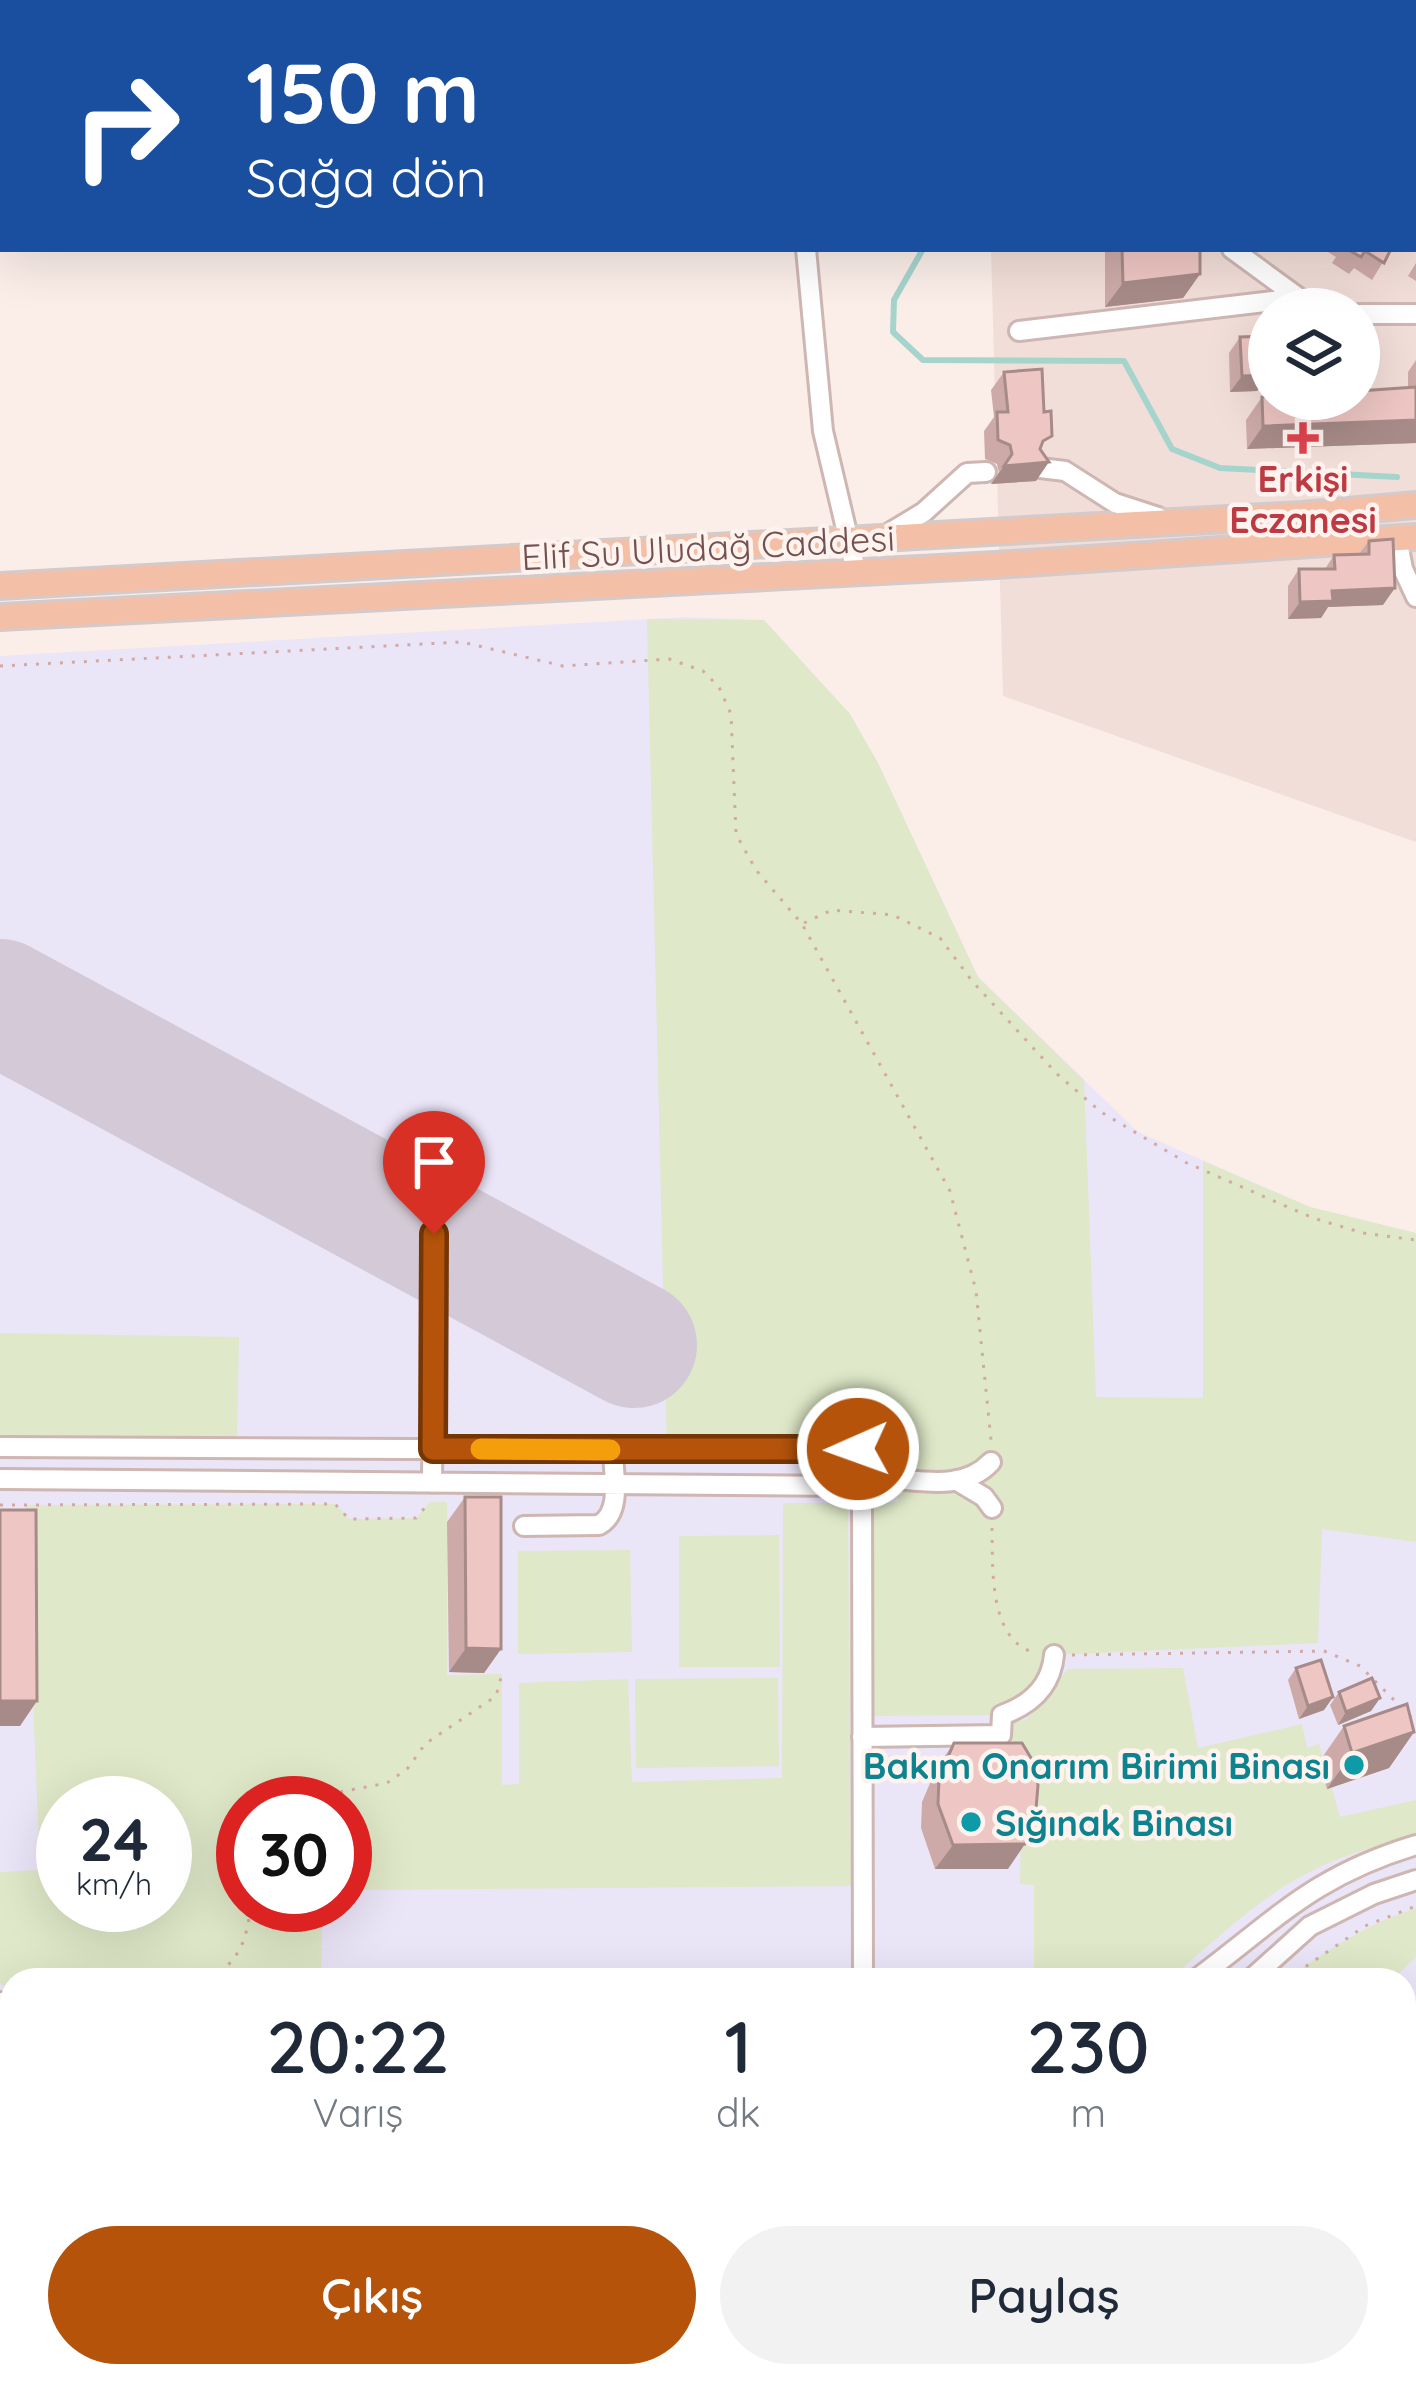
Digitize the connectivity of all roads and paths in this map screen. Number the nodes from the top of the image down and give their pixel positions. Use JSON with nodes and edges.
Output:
{"nodes":[{"id":1,"x":806,"y":252,"type":"edge"},
{"id":2,"x":1236,"y":252,"type":"edge"},
{"id":3,"x":1285,"y":288,"type":"edge"},
{"id":4,"x":1248,"y":304,"type":"edge"},
{"id":5,"x":1380,"y":314,"type":"edge"},
{"id":6,"x":1416,"y":314,"type":"edge"},
{"id":7,"x":1019,"y":332,"type":"dead end"},
{"id":8,"x":1040,"y":468,"type":"edge"},
{"id":9,"x":986,"y":472,"type":"dead end"},
{"id":10,"x":1416,"y":505,"type":"edge"},
{"id":11,"x":1174,"y":522,"type":"junction"},
{"id":12,"x":881,"y":537,"type":"junction"},
{"id":13,"x":1406,"y":537,"type":"edge"},
{"id":14,"x":851,"y":538,"type":"junction"},
{"id":15,"x":856,"y":571,"type":"junction"},
{"id":16,"x":0,"y":586,"type":"edge"},
{"id":17,"x":1416,"y":597,"type":"edge"},
{"id":18,"x":0,"y":617,"type":"edge"},
{"id":19,"x":0,"y":666,"type":"edge"},
{"id":20,"x":802,"y":924,"type":"junction"},
{"id":21,"x":434,"y":1234,"type":"dead end"},
{"id":22,"x":1416,"y":1240,"type":"edge"},
{"id":23,"x":0,"y":1447,"type":"edge"},
{"id":24,"x":433,"y":1449,"type":"junction"},
{"id":25,"x":613,"y":1450,"type":"junction"},
{"id":26,"x":852,"y":1451,"type":"junction"},
{"id":27,"x":991,"y":1462,"type":"joint"},
{"id":28,"x":882,"y":1478,"type":"junction"},
{"id":29,"x":0,"y":1479,"type":"edge"},
{"id":30,"x":959,"y":1482,"type":"junction"},
{"id":31,"x":613,"y":1484,"type":"junction"},
{"id":32,"x":855,"y":1489,"type":"junction"},
{"id":33,"x":431,"y":1492,"type":"junction"},
{"id":34,"x":0,"y":1504,"type":"edge"},
{"id":35,"x":992,"y":1508,"type":"joint"},
{"id":36,"x":524,"y":1526,"type":"dead end"},
{"id":37,"x":1054,"y":1655,"type":"junction"},
{"id":38,"x":502,"y":1674,"type":"dead end"},
{"id":39,"x":1416,"y":1723,"type":"edge"},
{"id":40,"x":862,"y":1737,"type":"junction"},
{"id":41,"x":372,"y":1786,"type":"edge"},
{"id":42,"x":1416,"y":1845,"type":"edge"},
{"id":43,"x":1416,"y":1880,"type":"edge"},
{"id":44,"x":1416,"y":1906,"type":"edge"},
{"id":45,"x":1257,"y":1928,"type":"junction"},
{"id":46,"x":248,"y":1932,"type":"edge"},
{"id":47,"x":1277,"y":1958,"type":"junction"},
{"id":48,"x":227,"y":1968,"type":"edge"},
{"id":49,"x":863,"y":1968,"type":"edge"},
{"id":50,"x":1209,"y":1968,"type":"edge"},
{"id":51,"x":1265,"y":1968,"type":"edge"},
{"id":52,"x":1304,"y":1968,"type":"edge"}],
"edges":[{"from":1,"to":14,"type":"street"},
{"from":2,"to":3,"type":"street"},
{"from":4,"to":7,"type":"street"},
{"from":5,"to":6,"type":"street"},
{"from":8,"to":11,"type":"street"},
{"from":9,"to":12,"type":"street"},
{"from":10,"to":11,"type":"main road","name":"Elif Su Uludağ Caddesi"},
{"from":11,"to":12,"type":"main road","name":"Elif Su Uludağ Caddesi"},
{"from":12,"to":14,"type":"main road","name":"Elif Su Uludağ Caddesi"},
{"from":13,"to":15,"type":"main road","name":"Elif Su Uludağ Caddesi"},
{"from":13,"to":17,"type":"street"},
{"from":14,"to":15,"type":"street"},
{"from":14,"to":16,"type":"main road","name":"Elif Su Uludağ Caddesi"},
{"from":15,"to":18,"type":"main road","name":"Elif Su Uludağ Caddesi"},
{"from":19,"to":20,"type":"path"},
{"from":20,"to":22,"type":"path"},
{"from":20,"to":27,"type":"path"},
{"from":21,"to":24,"type":"street"},
{"from":23,"to":24,"type":"street"},
{"from":24,"to":25,"type":"street"},
{"from":24,"to":33,"type":"street"},
{"from":25,"to":26,"type":"street"},
{"from":25,"to":31,"type":"street"},
{"from":26,"to":28,"type":"street"},
{"from":26,"to":32,"type":"street"},
{"from":27,"to":30,"type":"street"},
{"from":28,"to":30,"type":"street"},
{"from":28,"to":32,"type":"street"},
{"from":29,"to":33,"type":"street"},
{"from":30,"to":35,"type":"street"},
{"from":31,"to":32,"type":"street"},
{"from":31,"to":33,"type":"street"},
{"from":31,"to":36,"type":"street"},
{"from":32,"to":40,"type":"street"},
{"from":33,"to":34,"type":"path"},
{"from":35,"to":37,"type":"path"},
{"from":37,"to":39,"type":"path"},
{"from":37,"to":40,"type":"street"},
{"from":38,"to":41,"type":"path"},
{"from":40,"to":49,"type":"street"},
{"from":42,"to":45,"type":"street"},
{"from":43,"to":47,"type":"street"},
{"from":44,"to":52,"type":"path"},
{"from":45,"to":47,"type":"street"},
{"from":45,"to":50,"type":"street"},
{"from":46,"to":48,"type":"path"},
{"from":47,"to":51,"type":"street"}]}
